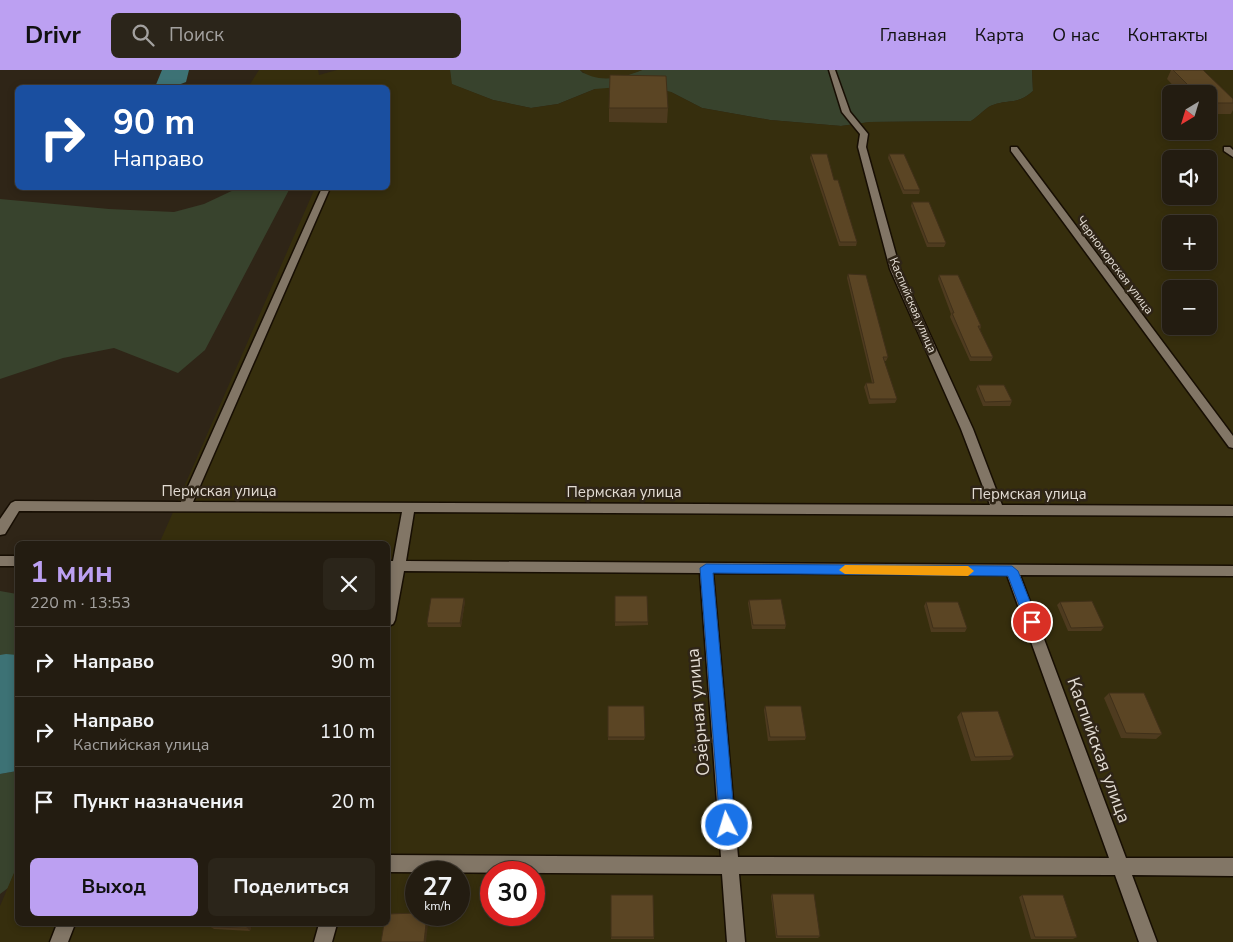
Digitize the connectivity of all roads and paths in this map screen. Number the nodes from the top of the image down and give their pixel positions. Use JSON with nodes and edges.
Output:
{"nodes":[{"id":1,"x":832,"y":70,"type":"edge"},
{"id":2,"x":1014,"y":149,"type":"dead end"},
{"id":3,"x":325,"y":190,"type":"edge"},
{"id":4,"x":1233,"y":444,"type":"edge"},
{"id":5,"x":185,"y":507,"type":"junction"},
{"id":6,"x":409,"y":508,"type":"junction"},
{"id":7,"x":998,"y":510,"type":"junction"},
{"id":8,"x":1233,"y":512,"type":"edge"},
{"id":9,"x":0,"y":530,"type":"edge"},
{"id":10,"x":0,"y":561,"type":"edge"},
{"id":11,"x":15,"y":561,"type":"edge"},
{"id":12,"x":393,"y":566,"type":"edge"},
{"id":13,"x":706,"y":568,"type":"junction"},
{"id":14,"x":1012,"y":571,"type":"junction"},
{"id":15,"x":1233,"y":571,"type":"edge"},
{"id":16,"x":390,"y":598,"type":"edge"},
{"id":17,"x":390,"y":864,"type":"edge"},
{"id":18,"x":731,"y":865,"type":"junction"},
{"id":19,"x":1119,"y":866,"type":"junction"},
{"id":20,"x":1233,"y":867,"type":"edge"},
{"id":21,"x":65,"y":926,"type":"edge"},
{"id":22,"x":327,"y":926,"type":"edge"},
{"id":23,"x":59,"y":942,"type":"edge"},
{"id":24,"x":323,"y":942,"type":"edge"},
{"id":25,"x":736,"y":942,"type":"edge"},
{"id":26,"x":1148,"y":942,"type":"edge"}],
"edges":[{"from":1,"to":7,"type":"street","name":"Каспийская улица"},
{"from":2,"to":4,"type":"street","name":"Черноморская улица"},
{"from":3,"to":5,"type":"street"},
{"from":5,"to":6,"type":"street","name":"Пермская улица"},
{"from":5,"to":9,"type":"street","name":"Пермская улица"},
{"from":6,"to":7,"type":"street","name":"Пермская улица"},
{"from":6,"to":12,"type":"street"},
{"from":7,"to":8,"type":"street","name":"Пермская улица"},
{"from":10,"to":11,"type":"street"},
{"from":12,"to":13,"type":"street"},
{"from":12,"to":16,"type":"street"},
{"from":13,"to":14,"type":"street"},
{"from":13,"to":18,"type":"street","name":"Озёрная улица"},
{"from":14,"to":15,"type":"street"},
{"from":14,"to":19,"type":"street","name":"Каспийская улица"},
{"from":17,"to":18,"type":"street"},
{"from":18,"to":19,"type":"street"},
{"from":18,"to":25,"type":"street","name":"Озёрная улица"},
{"from":19,"to":20,"type":"street"},
{"from":19,"to":26,"type":"street","name":"Каспийская улица"},
{"from":21,"to":23,"type":"street"},
{"from":22,"to":24,"type":"street"}]}
